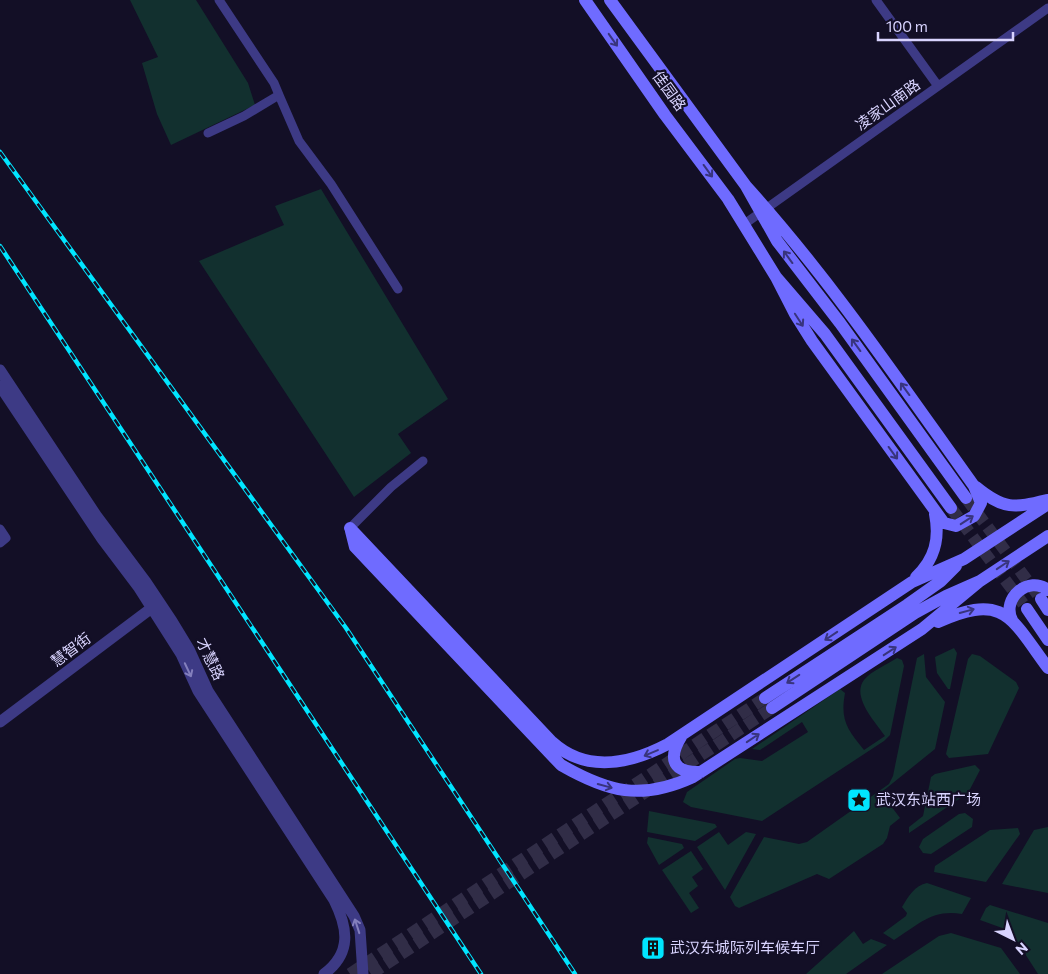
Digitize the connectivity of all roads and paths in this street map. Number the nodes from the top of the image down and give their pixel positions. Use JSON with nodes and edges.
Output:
{"nodes":[{"id":1,"x":219,"y":0,"type":"edge"},
{"id":2,"x":585,"y":0,"type":"edge"},
{"id":3,"x":610,"y":0,"type":"edge"},
{"id":4,"x":876,"y":0,"type":"edge"},
{"id":5,"x":1048,"y":8,"type":"edge"},
{"id":6,"x":938,"y":86,"type":"junction"},
{"id":7,"x":279,"y":95,"type":"junction"},
{"id":8,"x":208,"y":133,"type":"dead end"},
{"id":9,"x":764,"y":211,"type":"junction"},
{"id":10,"x":743,"y":225,"type":"junction"},
{"id":11,"x":776,"y":277,"type":"junction"},
{"id":12,"x":398,"y":289,"type":"dead end"},
{"id":13,"x":0,"y":370,"type":"edge"},
{"id":14,"x":0,"y":386,"type":"edge"},
{"id":15,"x":423,"y":461,"type":"dead end"},
{"id":16,"x":974,"y":486,"type":"junction"},
{"id":17,"x":966,"y":498,"type":"tunnel mouth"},
{"id":18,"x":1048,"y":500,"type":"edge"},
{"id":19,"x":1048,"y":504,"type":"edge"},
{"id":20,"x":951,"y":508,"type":"tunnel mouth"},
{"id":21,"x":934,"y":512,"type":"junction"},
{"id":22,"x":350,"y":528,"type":"junction"},
{"id":23,"x":0,"y":529,"type":"edge"},
{"id":24,"x":1048,"y":536,"type":"edge"},
{"id":25,"x":0,"y":543,"type":"edge"},
{"id":26,"x":964,"y":559,"type":"junction"},
{"id":27,"x":980,"y":581,"type":"junction"},
{"id":28,"x":912,"y":582,"type":"junction"},
{"id":29,"x":1046,"y":600,"type":"edge"},
{"id":30,"x":154,"y":602,"type":"junction"},
{"id":31,"x":1027,"y":609,"type":"tunnel mouth"},
{"id":32,"x":1012,"y":620,"type":"junction"},
{"id":33,"x":922,"y":629,"type":"junction"},
{"id":34,"x":1048,"y":640,"type":"edge"},
{"id":35,"x":1048,"y":668,"type":"edge"},
{"id":36,"x":0,"y":714,"type":"edge"},
{"id":37,"x":0,"y":722,"type":"edge"},
{"id":38,"x":682,"y":735,"type":"junction"},
{"id":39,"x":701,"y":772,"type":"junction"},
{"id":40,"x":324,"y":974,"type":"edge"},
{"id":41,"x":363,"y":974,"type":"edge"}],
"edges":[{"from":1,"to":7,"type":"street"},
{"from":2,"to":10,"type":"main road","name":"佳园路","one_way":true},
{"from":3,"to":9,"type":"main road","name":"佳园路"},
{"from":4,"to":6,"type":"street"},
{"from":5,"to":6,"type":"street","name":"凌家山南路"},
{"from":6,"to":9,"type":"street","name":"凌家山南路"},
{"from":7,"to":8,"type":"street"},
{"from":7,"to":12,"type":"street"},
{"from":9,"to":10,"type":"street","name":"凌家山南路"},
{"from":16,"to":9,"type":"main road","one_way":true},
{"from":17,"to":9,"type":"main road","one_way":true},
{"from":10,"to":11,"type":"main road","name":"佳园路"},
{"from":11,"to":20,"type":"main road"},
{"from":11,"to":21,"type":"main road","one_way":true},
{"from":13,"to":30,"type":"street","name":"才慧路"},
{"from":14,"to":30,"type":"street","name":"才慧路"},
{"from":15,"to":22,"type":"street"},
{"from":16,"to":18,"type":"main road"},
{"from":21,"to":16,"type":"main road","one_way":true},
{"from":19,"to":26,"type":"main road"},
{"from":21,"to":28,"type":"main road"},
{"from":38,"to":22,"type":"main road","one_way":true},
{"from":22,"to":39,"type":"main road","one_way":true},
{"from":23,"to":25,"type":"street"},
{"from":27,"to":24,"type":"main road","one_way":true},
{"from":26,"to":27,"type":"main road","one_way":true},
{"from":26,"to":28,"type":"main road"},
{"from":27,"to":33,"type":"main road"},
{"from":28,"to":38,"type":"main road","one_way":true},
{"from":29,"to":32,"type":"main road"},
{"from":30,"to":36,"type":"street","name":"慧智街"},
{"from":30,"to":37,"type":"street","name":"慧智街"},
{"from":30,"to":40,"type":"street","name":"才慧路","one_way":true},
{"from":41,"to":30,"type":"street","name":"才慧路","one_way":true},
{"from":31,"to":34,"type":"main road"},
{"from":33,"to":32,"type":"main road","one_way":true},
{"from":32,"to":35,"type":"main road"},
{"from":39,"to":33,"type":"main road","one_way":true},
{"from":38,"to":39,"type":"main road"}]}
